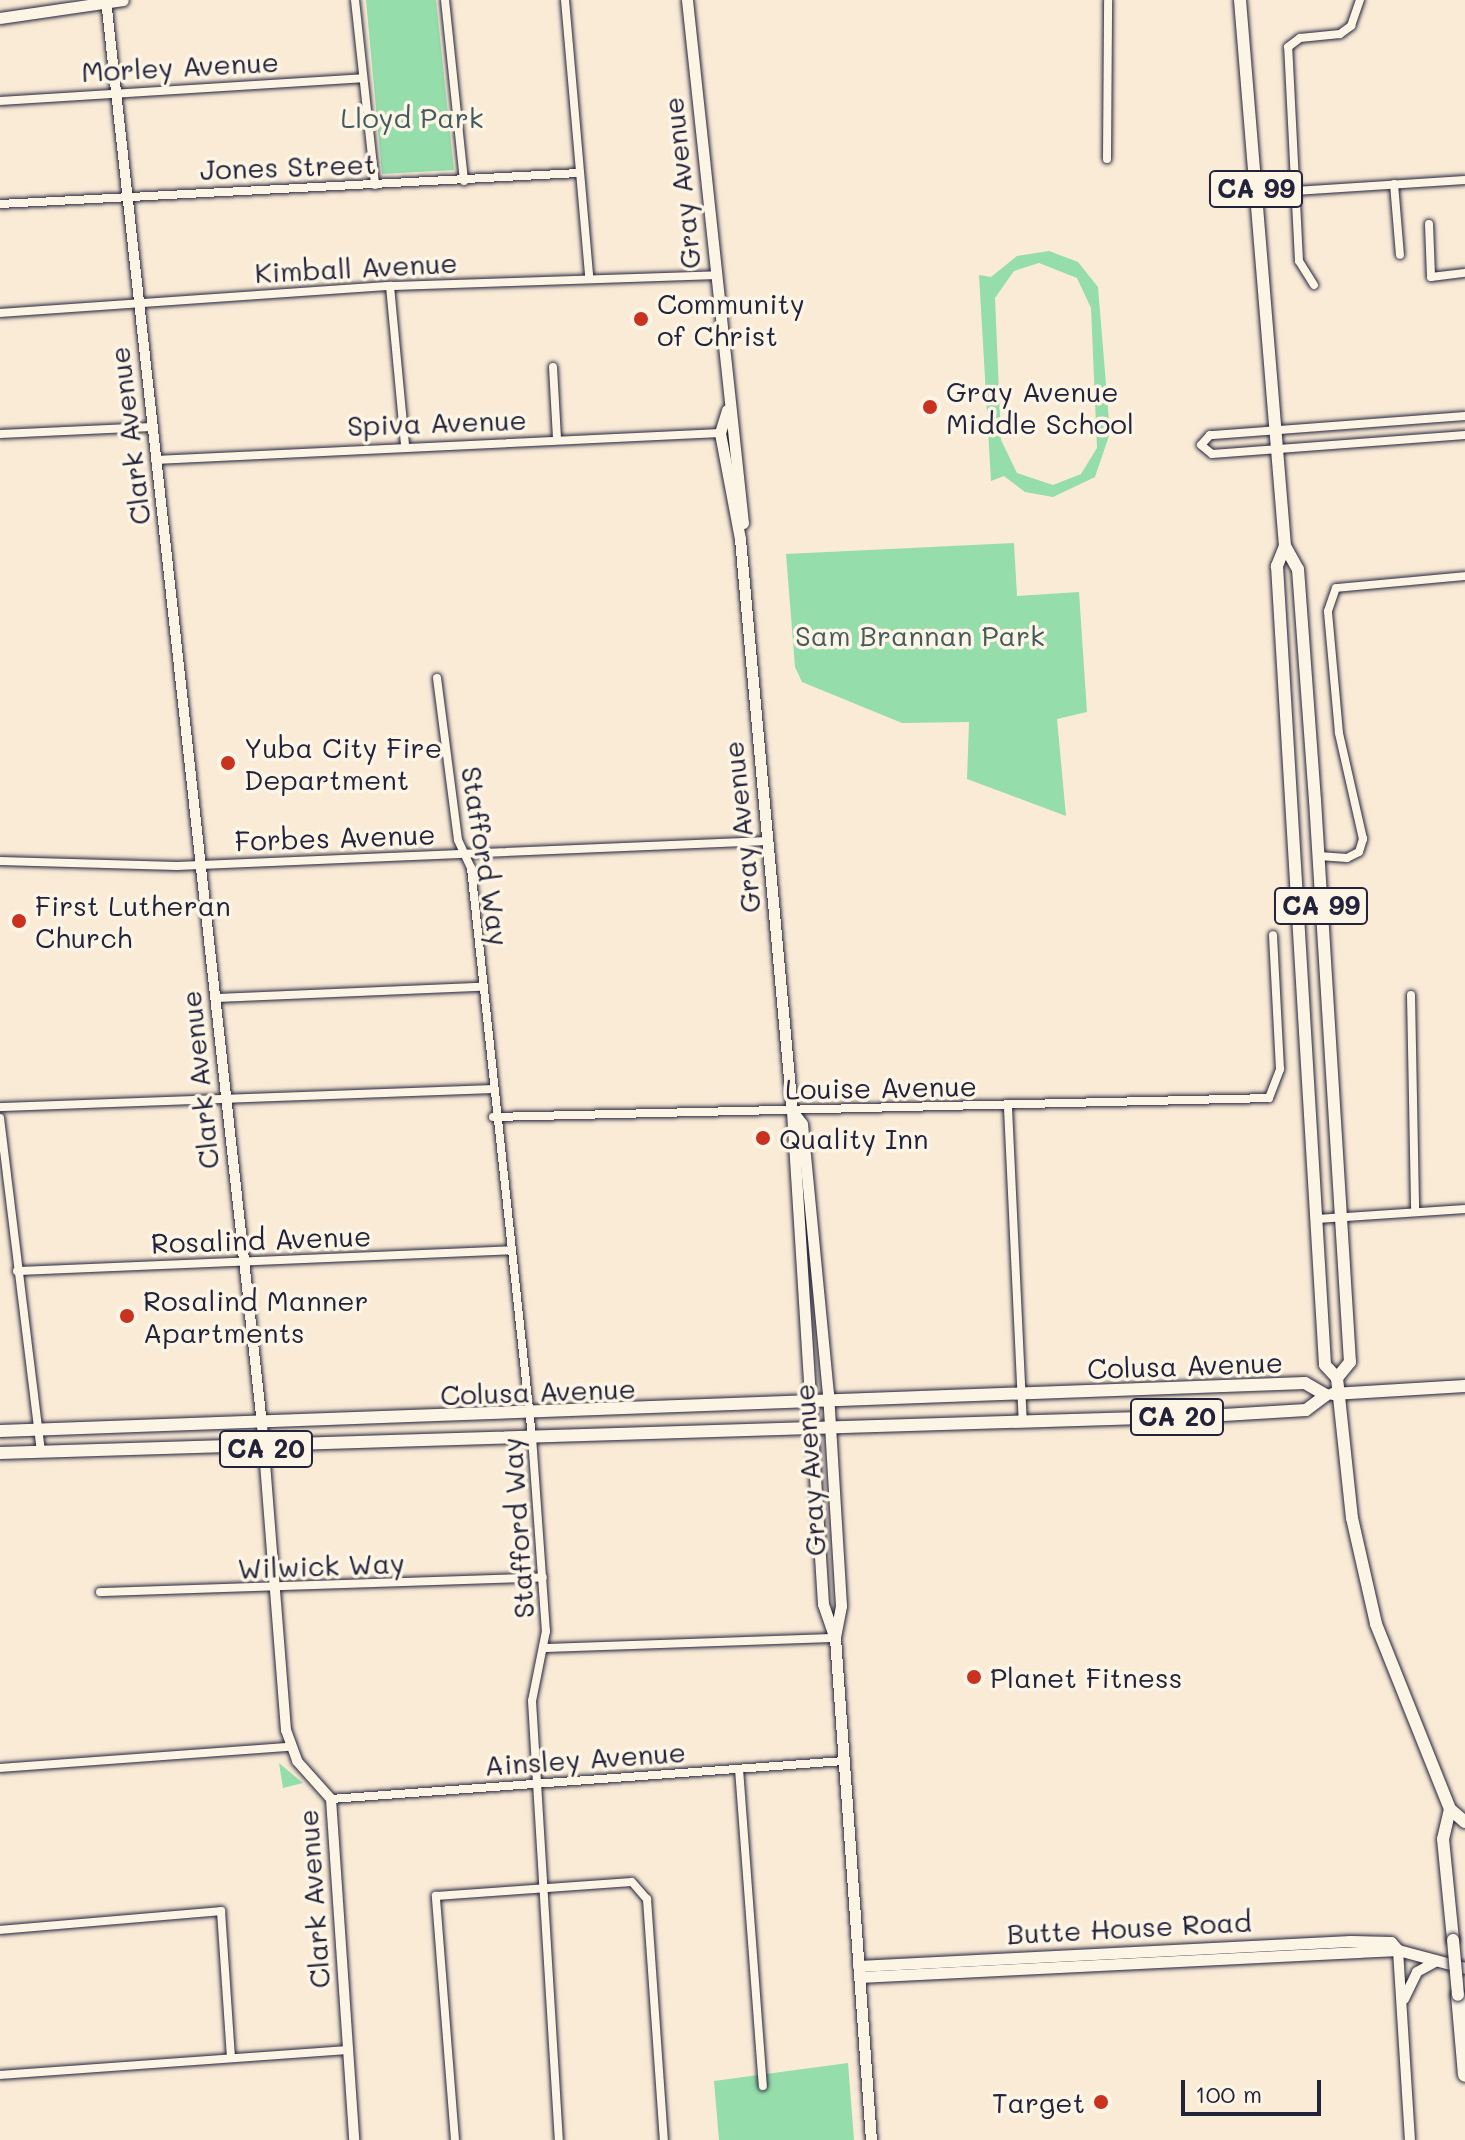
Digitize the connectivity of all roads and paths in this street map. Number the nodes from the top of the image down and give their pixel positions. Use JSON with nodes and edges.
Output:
{"nodes":[{"id":1,"x":123,"y":0,"type":"edge"},
{"id":2,"x":355,"y":0,"type":"edge"},
{"id":3,"x":445,"y":0,"type":"edge"},
{"id":4,"x":565,"y":0,"type":"edge"},
{"id":5,"x":687,"y":0,"type":"edge"},
{"id":6,"x":1108,"y":0,"type":"edge"},
{"id":7,"x":1240,"y":0,"type":"edge"},
{"id":8,"x":1360,"y":0,"type":"edge"},
{"id":9,"x":106,"y":1,"type":"edge"},
{"id":10,"x":0,"y":18,"type":"edge"},
{"id":11,"x":362,"y":78,"type":"junction"},
{"id":12,"x":115,"y":90,"type":"junction"},
{"id":13,"x":0,"y":101,"type":"edge"},
{"id":14,"x":1107,"y":159,"type":"dead end"},
{"id":15,"x":578,"y":173,"type":"junction"},
{"id":16,"x":1465,"y":180,"type":"edge"},
{"id":17,"x":464,"y":181,"type":"junction"},
{"id":18,"x":1394,"y":184,"type":"junction"},
{"id":19,"x":375,"y":185,"type":"junction"},
{"id":20,"x":1295,"y":191,"type":"junction"},
{"id":21,"x":126,"y":195,"type":"junction"},
{"id":22,"x":0,"y":204,"type":"edge"},
{"id":23,"x":1429,"y":224,"type":"dead end"},
{"id":24,"x":1400,"y":255,"type":"dead end"},
{"id":25,"x":1465,"y":273,"type":"edge"},
{"id":26,"x":714,"y":275,"type":"junction"},
{"id":27,"x":589,"y":277,"type":"junction"},
{"id":28,"x":1314,"y":285,"type":"dead end"},
{"id":29,"x":390,"y":286,"type":"junction"},
{"id":30,"x":138,"y":301,"type":"junction"},
{"id":31,"x":0,"y":313,"type":"edge"},
{"id":32,"x":553,"y":367,"type":"dead end"},
{"id":33,"x":727,"y":410,"type":"junction"},
{"id":34,"x":1465,"y":416,"type":"edge"},
{"id":35,"x":152,"y":427,"type":"junction"},
{"id":36,"x":1276,"y":430,"type":"junction"},
{"id":37,"x":720,"y":433,"type":"junction"},
{"id":38,"x":0,"y":434,"type":"edge"},
{"id":39,"x":1465,"y":435,"type":"edge"},
{"id":40,"x":557,"y":439,"type":"junction"},
{"id":41,"x":405,"y":444,"type":"junction"},
{"id":42,"x":1277,"y":449,"type":"junction"},
{"id":43,"x":155,"y":460,"type":"junction"},
{"id":44,"x":740,"y":539,"type":"junction"},
{"id":45,"x":1285,"y":546,"type":"junction"},
{"id":46,"x":1465,"y":576,"type":"edge"},
{"id":47,"x":437,"y":678,"type":"dead end"},
{"id":48,"x":767,"y":841,"type":"junction"},
{"id":49,"x":464,"y":853,"type":"junction"},
{"id":50,"x":1319,"y":856,"type":"junction"},
{"id":51,"x":0,"y":861,"type":"edge"},
{"id":52,"x":200,"y":865,"type":"junction"},
{"id":53,"x":1273,"y":935,"type":"dead end"},
{"id":54,"x":483,"y":987,"type":"junction"},
{"id":55,"x":1411,"y":995,"type":"dead end"},
{"id":56,"x":215,"y":998,"type":"junction"},
{"id":57,"x":490,"y":1089,"type":"junction"},
{"id":58,"x":224,"y":1099,"type":"junction"},
{"id":59,"x":0,"y":1107,"type":"edge"},
{"id":60,"x":1008,"y":1108,"type":"junction"},
{"id":61,"x":792,"y":1111,"type":"junction"},
{"id":62,"x":493,"y":1117,"type":"junction"},
{"id":63,"x":0,"y":1118,"type":"edge"},
{"id":64,"x":1465,"y":1209,"type":"edge"},
{"id":65,"x":1415,"y":1212,"type":"junction"},
{"id":66,"x":1337,"y":1218,"type":"junction"},
{"id":67,"x":1317,"y":1219,"type":"junction"},
{"id":68,"x":5,"y":1232,"type":"edge"},
{"id":69,"x":508,"y":1250,"type":"junction"},
{"id":70,"x":244,"y":1262,"type":"junction"},
{"id":71,"x":17,"y":1271,"type":"junction"},
{"id":72,"x":1337,"y":1378,"type":"junction"},
{"id":73,"x":1465,"y":1386,"type":"edge"},
{"id":74,"x":1332,"y":1394,"type":"junction"},
{"id":75,"x":1022,"y":1395,"type":"junction"},
{"id":76,"x":829,"y":1403,"type":"junction"},
{"id":77,"x":808,"y":1404,"type":"junction"},
{"id":78,"x":530,"y":1415,"type":"junction"},
{"id":79,"x":1023,"y":1422,"type":"junction"},
{"id":80,"x":262,"y":1425,"type":"junction"},
{"id":81,"x":809,"y":1430,"type":"junction"},
{"id":82,"x":831,"y":1430,"type":"junction"},
{"id":83,"x":0,"y":1431,"type":"edge"},
{"id":84,"x":39,"y":1431,"type":"junction"},
{"id":85,"x":532,"y":1437,"type":"junction"},
{"id":86,"x":264,"y":1449,"type":"junction"},
{"id":87,"x":0,"y":1453,"type":"edge"},
{"id":88,"x":41,"y":1453,"type":"junction"},
{"id":89,"x":543,"y":1577,"type":"junction"},
{"id":90,"x":277,"y":1590,"type":"junction"},
{"id":91,"x":100,"y":1592,"type":"dead end"},
{"id":92,"x":835,"y":1638,"type":"junction"},
{"id":93,"x":543,"y":1648,"type":"junction"},
{"id":94,"x":289,"y":1747,"type":"junction"},
{"id":95,"x":843,"y":1761,"type":"junction"},
{"id":96,"x":0,"y":1768,"type":"edge"},
{"id":97,"x":739,"y":1769,"type":"junction"},
{"id":98,"x":536,"y":1783,"type":"junction"},
{"id":99,"x":331,"y":1799,"type":"junction"},
{"id":100,"x":1450,"y":1809,"type":"junction"},
{"id":101,"x":1465,"y":1822,"type":"edge"},
{"id":102,"x":540,"y":1889,"type":"junction"},
{"id":103,"x":0,"y":1930,"type":"edge"},
{"id":104,"x":1398,"y":1950,"type":"junction"},
{"id":105,"x":1437,"y":1961,"type":"junction"},
{"id":106,"x":1465,"y":1968,"type":"edge"},
{"id":107,"x":858,"y":1972,"type":"junction"},
{"id":108,"x":1458,"y":1995,"type":"joint"},
{"id":109,"x":1402,"y":2009,"type":"junction"},
{"id":110,"x":347,"y":2050,"type":"junction"},
{"id":111,"x":231,"y":2057,"type":"junction"},
{"id":112,"x":0,"y":2075,"type":"edge"},
{"id":113,"x":1465,"y":2075,"type":"edge"},
{"id":114,"x":763,"y":2086,"type":"dead end"},
{"id":115,"x":354,"y":2140,"type":"edge"},
{"id":116,"x":455,"y":2140,"type":"edge"},
{"id":117,"x":559,"y":2140,"type":"edge"},
{"id":118,"x":664,"y":2140,"type":"edge"},
{"id":119,"x":871,"y":2140,"type":"edge"},
{"id":120,"x":1410,"y":2140,"type":"edge"}],
"edges":[{"from":1,"to":9,"type":"main road"},
{"from":2,"to":11,"type":"street"},
{"from":3,"to":17,"type":"street"},
{"from":4,"to":15,"type":"street"},
{"from":5,"to":26,"type":"main road","name":"Gray Avenue"},
{"from":6,"to":14,"type":"street"},
{"from":7,"to":36,"type":"highway","number":"CA 99"},
{"from":8,"to":20,"type":"street"},
{"from":9,"to":10,"type":"main road"},
{"from":9,"to":12,"type":"street","name":"Clark Avenue"},
{"from":11,"to":12,"type":"street","name":"Morley Avenue"},
{"from":11,"to":19,"type":"street"},
{"from":12,"to":13,"type":"street","name":"Morley Avenue"},
{"from":12,"to":21,"type":"street","name":"Clark Avenue"},
{"from":15,"to":17,"type":"street","name":"Jones Street"},
{"from":15,"to":27,"type":"street"},
{"from":16,"to":18,"type":"street"},
{"from":17,"to":19,"type":"street","name":"Jones Street"},
{"from":18,"to":20,"type":"street"},
{"from":18,"to":24,"type":"street"},
{"from":19,"to":21,"type":"street","name":"Jones Street"},
{"from":20,"to":28,"type":"street"},
{"from":21,"to":22,"type":"street","name":"Jones Street"},
{"from":21,"to":30,"type":"street","name":"Clark Avenue"},
{"from":23,"to":25,"type":"street"},
{"from":26,"to":27,"type":"street","name":"Kimball Avenue"},
{"from":26,"to":33,"type":"main road","name":"Gray Avenue"},
{"from":27,"to":29,"type":"street","name":"Kimball Avenue"},
{"from":29,"to":30,"type":"street","name":"Kimball Avenue"},
{"from":29,"to":41,"type":"street"},
{"from":30,"to":31,"type":"street","name":"Kimball Avenue"},
{"from":30,"to":35,"type":"street","name":"Clark Avenue"},
{"from":32,"to":40,"type":"street"},
{"from":33,"to":37,"type":"main road","name":"Gray Avenue"},
{"from":33,"to":44,"type":"main road","name":"Gray Avenue"},
{"from":34,"to":36,"type":"street"},
{"from":35,"to":38,"type":"street"},
{"from":35,"to":43,"type":"street","name":"Clark Avenue"},
{"from":36,"to":42,"type":"highway","number":"CA 99"},
{"from":36,"to":42,"type":"street"},
{"from":37,"to":40,"type":"street","name":"Spiva Avenue"},
{"from":37,"to":44,"type":"main road","name":"Gray Avenue"},
{"from":39,"to":42,"type":"street"},
{"from":40,"to":41,"type":"street","name":"Spiva Avenue"},
{"from":41,"to":43,"type":"street","name":"Spiva Avenue"},
{"from":42,"to":45,"type":"highway","number":"CA 99"},
{"from":43,"to":52,"type":"street","name":"Clark Avenue"},
{"from":44,"to":48,"type":"main road","name":"Gray Avenue"},
{"from":45,"to":50,"type":"highway","number":"CA 99"},
{"from":45,"to":67,"type":"highway","number":"CA 99"},
{"from":46,"to":50,"type":"street"},
{"from":47,"to":49,"type":"street","name":"Stafford Way"},
{"from":48,"to":49,"type":"street","name":"Forbes Avenue"},
{"from":48,"to":61,"type":"main road","name":"Gray Avenue"},
{"from":49,"to":52,"type":"street","name":"Forbes Avenue"},
{"from":49,"to":54,"type":"street","name":"Stafford Way"},
{"from":50,"to":66,"type":"highway","number":"CA 99"},
{"from":51,"to":52,"type":"street","name":"Forbes Avenue"},
{"from":52,"to":56,"type":"street","name":"Clark Avenue"},
{"from":53,"to":60,"type":"street","name":"Louise Avenue"},
{"from":54,"to":56,"type":"street"},
{"from":54,"to":57,"type":"street","name":"Stafford Way"},
{"from":55,"to":65,"type":"street"},
{"from":56,"to":58,"type":"street","name":"Clark Avenue"},
{"from":57,"to":58,"type":"street"},
{"from":57,"to":62,"type":"street","name":"Stafford Way"},
{"from":58,"to":59,"type":"street"},
{"from":58,"to":70,"type":"street","name":"Clark Avenue"},
{"from":60,"to":61,"type":"street","name":"Louise Avenue"},
{"from":60,"to":75,"type":"street"},
{"from":61,"to":62,"type":"street","name":"Louise Avenue"},
{"from":61,"to":76,"type":"main road","name":"Gray Avenue"},
{"from":61,"to":77,"type":"main road","name":"Gray Avenue"},
{"from":62,"to":69,"type":"street","name":"Stafford Way"},
{"from":63,"to":68,"type":"street"},
{"from":64,"to":65,"type":"street"},
{"from":65,"to":66,"type":"street"},
{"from":66,"to":67,"type":"street"},
{"from":66,"to":72,"type":"highway","number":"CA 99"},
{"from":67,"to":72,"type":"highway","number":"CA 99"},
{"from":68,"to":71,"type":"street"},
{"from":69,"to":70,"type":"street","name":"Rosalind Avenue"},
{"from":69,"to":78,"type":"street","name":"Stafford Way"},
{"from":70,"to":71,"type":"street","name":"Rosalind Avenue"},
{"from":70,"to":80,"type":"street","name":"Clark Avenue"},
{"from":71,"to":84,"type":"street"},
{"from":72,"to":74,"type":"highway","number":"CA 99"},
{"from":73,"to":74,"type":"highway","number":"CA 20"},
{"from":74,"to":75,"type":"highway","name":"Colusa Avenue","number":"CA 20"},
{"from":74,"to":79,"type":"highway","name":"Colusa Avenue","number":"CA 20"},
{"from":74,"to":100,"type":"highway","number":"CA 99"},
{"from":75,"to":76,"type":"highway","name":"Colusa Avenue","number":"CA 20"},
{"from":75,"to":79,"type":"street"},
{"from":76,"to":77,"type":"highway","name":"Colusa Avenue","number":"CA 20"},
{"from":76,"to":82,"type":"main road","name":"Gray Avenue"},
{"from":77,"to":78,"type":"highway","name":"Colusa Avenue","number":"CA 20"},
{"from":77,"to":81,"type":"main road","name":"Gray Avenue"},
{"from":78,"to":80,"type":"highway","name":"Colusa Avenue","number":"CA 20"},
{"from":78,"to":85,"type":"street","name":"Stafford Way"},
{"from":79,"to":82,"type":"highway","name":"Colusa Avenue","number":"CA 20"},
{"from":80,"to":84,"type":"highway","name":"Colusa Avenue","number":"CA 20"},
{"from":80,"to":86,"type":"street","name":"Clark Avenue"},
{"from":81,"to":82,"type":"highway","name":"Colusa Avenue","number":"CA 20"},
{"from":81,"to":85,"type":"highway","name":"Colusa Avenue","number":"CA 20"},
{"from":81,"to":92,"type":"main road","name":"Gray Avenue"},
{"from":82,"to":92,"type":"main road","name":"Gray Avenue"},
{"from":83,"to":84,"type":"highway","name":"Colusa Avenue","number":"CA 20"},
{"from":84,"to":88,"type":"street"},
{"from":85,"to":86,"type":"highway","name":"Colusa Avenue","number":"CA 20"},
{"from":85,"to":89,"type":"street","name":"Stafford Way"},
{"from":86,"to":88,"type":"highway","name":"Colusa Avenue","number":"CA 20"},
{"from":86,"to":90,"type":"street","name":"Clark Avenue"},
{"from":87,"to":88,"type":"highway","name":"Colusa Avenue","number":"CA 20"},
{"from":89,"to":90,"type":"street","name":"Wilwick Way"},
{"from":89,"to":93,"type":"street","name":"Stafford Way"},
{"from":90,"to":91,"type":"street","name":"Wilwick Way"},
{"from":90,"to":94,"type":"street","name":"Clark Avenue"},
{"from":92,"to":93,"type":"street"},
{"from":92,"to":95,"type":"main road","name":"Gray Avenue"},
{"from":93,"to":98,"type":"street","name":"Stafford Way"},
{"from":94,"to":96,"type":"street"},
{"from":94,"to":99,"type":"street","name":"Clark Avenue"},
{"from":95,"to":97,"type":"street","name":"Ainsley Avenue"},
{"from":95,"to":107,"type":"main road","name":"Gray Avenue"},
{"from":97,"to":98,"type":"street","name":"Ainsley Avenue"},
{"from":97,"to":114,"type":"street"},
{"from":98,"to":99,"type":"street","name":"Ainsley Avenue"},
{"from":98,"to":102,"type":"street","name":"Stafford Way"},
{"from":99,"to":110,"type":"street","name":"Clark Avenue"},
{"from":100,"to":101,"type":"highway","number":"CA 99"},
{"from":100,"to":108,"type":"highway","number":"CA 99","bridge":true},
{"from":102,"to":116,"type":"street"},
{"from":102,"to":117,"type":"street","name":"Stafford Way"},
{"from":102,"to":118,"type":"street"},
{"from":103,"to":111,"type":"street"},
{"from":104,"to":105,"type":"main road","name":"Butte House Road"},
{"from":104,"to":107,"type":"main road","name":"Butte House Road"},
{"from":104,"to":109,"type":"street"},
{"from":105,"to":106,"type":"main road","name":"Butte House Road"},
{"from":105,"to":109,"type":"street"},
{"from":107,"to":119,"type":"main road","name":"Gray Avenue"},
{"from":108,"to":113,"type":"highway","number":"CA 99"},
{"from":109,"to":120,"type":"street"},
{"from":110,"to":111,"type":"street"},
{"from":110,"to":115,"type":"street","name":"Clark Avenue"},
{"from":111,"to":112,"type":"street"}]}
